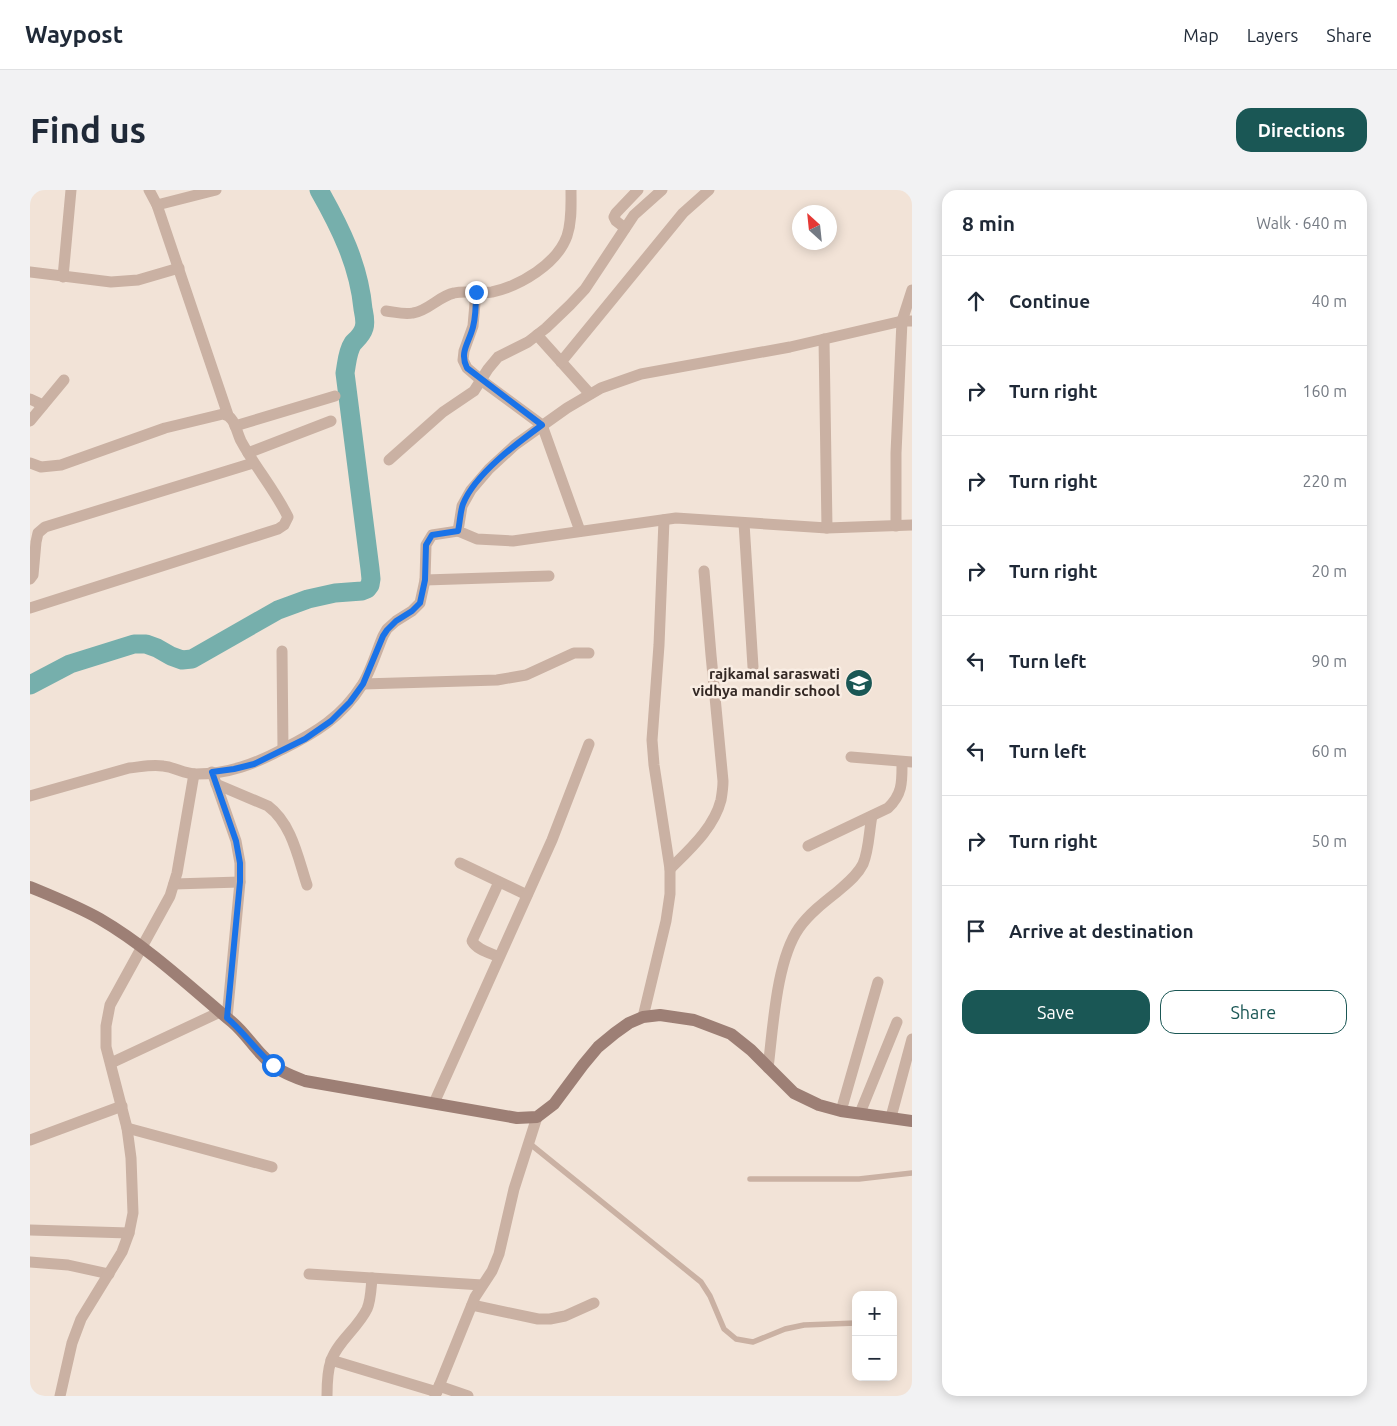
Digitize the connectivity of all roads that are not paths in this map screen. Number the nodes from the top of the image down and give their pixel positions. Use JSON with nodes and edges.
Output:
{"nodes":[{"id":1,"x":71,"y":190,"type":"edge"},
{"id":2,"x":149,"y":190,"type":"edge"},
{"id":3,"x":216,"y":190,"type":"edge"},
{"id":4,"x":571,"y":190,"type":"edge"},
{"id":5,"x":638,"y":190,"type":"edge"},
{"id":6,"x":662,"y":190,"type":"edge"},
{"id":7,"x":710,"y":190,"type":"edge"},
{"id":8,"x":157,"y":205,"type":"junction"},
{"id":9,"x":625,"y":228,"type":"junction"},
{"id":10,"x":179,"y":268,"type":"junction"},
{"id":11,"x":30,"y":272,"type":"edge"},
{"id":12,"x":64,"y":277,"type":"junction"},
{"id":13,"x":912,"y":290,"type":"edge"},
{"id":14,"x":476,"y":292,"type":"junction"},
{"id":15,"x":386,"y":311,"type":"dead end"},
{"id":16,"x":907,"y":321,"type":"edge"},
{"id":17,"x":537,"y":335,"type":"junction"},
{"id":18,"x":824,"y":339,"type":"junction"},
{"id":19,"x":561,"y":362,"type":"junction"},
{"id":20,"x":64,"y":380,"type":"dead end"},
{"id":21,"x":481,"y":380,"type":"junction"},
{"id":22,"x":590,"y":394,"type":"junction"},
{"id":23,"x":335,"y":396,"type":"dead end"},
{"id":24,"x":30,"y":399,"type":"edge"},
{"id":25,"x":43,"y":405,"type":"junction"},
{"id":26,"x":228,"y":415,"type":"junction"},
{"id":27,"x":30,"y":421,"type":"edge"},
{"id":28,"x":331,"y":421,"type":"dead end"},
{"id":29,"x":542,"y":425,"type":"junction"},
{"id":30,"x":235,"y":426,"type":"junction"},
{"id":31,"x":251,"y":458,"type":"junction"},
{"id":32,"x":389,"y":460,"type":"dead end"},
{"id":33,"x":30,"y":463,"type":"edge"},
{"id":34,"x":664,"y":520,"type":"junction"},
{"id":35,"x":744,"y":523,"type":"junction"},
{"id":36,"x":912,"y":525,"type":"edge"},
{"id":37,"x":896,"y":526,"type":"junction"},
{"id":38,"x":826,"y":528,"type":"junction"},
{"id":39,"x":458,"y":531,"type":"junction"},
{"id":40,"x":580,"y":531,"type":"junction"},
{"id":41,"x":704,"y":571,"type":"dead end"},
{"id":42,"x":549,"y":576,"type":"dead end"},
{"id":43,"x":30,"y":579,"type":"edge"},
{"id":44,"x":425,"y":580,"type":"junction"},
{"id":45,"x":30,"y":608,"type":"edge"},
{"id":46,"x":282,"y":651,"type":"dead end"},
{"id":47,"x":589,"y":653,"type":"dead end"},
{"id":48,"x":753,"y":667,"type":"dead end"},
{"id":49,"x":363,"y":684,"type":"junction"},
{"id":50,"x":589,"y":744,"type":"dead end"},
{"id":51,"x":283,"y":749,"type":"junction"},
{"id":52,"x":850,"y":757,"type":"dead end"},
{"id":53,"x":907,"y":762,"type":"edge"},
{"id":54,"x":212,"y":772,"type":"junction"},
{"id":55,"x":194,"y":774,"type":"junction"},
{"id":56,"x":216,"y":784,"type":"junction"},
{"id":57,"x":30,"y":796,"type":"edge"},
{"id":58,"x":872,"y":816,"type":"junction"},
{"id":59,"x":808,"y":846,"type":"dead end"},
{"id":60,"x":460,"y":863,"type":"dead end"},
{"id":61,"x":670,"y":869,"type":"junction"},
{"id":62,"x":240,"y":882,"type":"junction"},
{"id":63,"x":499,"y":882,"type":"junction"},
{"id":64,"x":174,"y":884,"type":"junction"},
{"id":65,"x":306,"y":885,"type":"dead end"},
{"id":66,"x":30,"y":888,"type":"edge"},
{"id":67,"x":527,"y":895,"type":"junction"},
{"id":68,"x":141,"y":947,"type":"junction"},
{"id":69,"x":499,"y":958,"type":"junction"},
{"id":70,"x":878,"y":982,"type":"dead end"},
{"id":71,"x":223,"y":1015,"type":"junction"},
{"id":72,"x":642,"y":1018,"type":"junction"},
{"id":73,"x":897,"y":1022,"type":"dead end"},
{"id":74,"x":912,"y":1039,"type":"edge"},
{"id":75,"x":110,"y":1062,"type":"junction"},
{"id":76,"x":768,"y":1068,"type":"junction"},
{"id":77,"x":434,"y":1104,"type":"junction"},
{"id":78,"x":122,"y":1106,"type":"junction"},
{"id":79,"x":841,"y":1111,"type":"junction"},
{"id":80,"x":860,"y":1113,"type":"junction"},
{"id":81,"x":537,"y":1117,"type":"junction"},
{"id":82,"x":891,"y":1118,"type":"junction"},
{"id":83,"x":912,"y":1121,"type":"edge"},
{"id":84,"x":127,"y":1128,"type":"junction"},
{"id":85,"x":30,"y":1140,"type":"edge"},
{"id":86,"x":528,"y":1143,"type":"junction"},
{"id":87,"x":272,"y":1167,"type":"dead end"},
{"id":88,"x":912,"y":1173,"type":"edge"},
{"id":89,"x":750,"y":1178,"type":"dead end"},
{"id":90,"x":30,"y":1230,"type":"edge"},
{"id":91,"x":129,"y":1233,"type":"junction"},
{"id":92,"x":30,"y":1262,"type":"edge"},
{"id":93,"x":109,"y":1274,"type":"junction"},
{"id":94,"x":309,"y":1274,"type":"dead end"},
{"id":95,"x":372,"y":1278,"type":"junction"},
{"id":96,"x":482,"y":1285,"type":"junction"},
{"id":97,"x":594,"y":1303,"type":"dead end"},
{"id":98,"x":472,"y":1305,"type":"junction"},
{"id":99,"x":852,"y":1324,"type":"edge"},
{"id":100,"x":331,"y":1360,"type":"junction"},
{"id":101,"x":437,"y":1391,"type":"edge"},
{"id":102,"x":60,"y":1396,"type":"edge"},
{"id":103,"x":328,"y":1396,"type":"edge"},
{"id":104,"x":468,"y":1396,"type":"edge"}],
"edges":[{"from":1,"to":12,"type":"street"},
{"from":2,"to":8,"type":"street"},
{"from":3,"to":8,"type":"street"},
{"from":4,"to":14,"type":"street"},
{"from":5,"to":9,"type":"street"},
{"from":6,"to":9,"type":"street"},
{"from":7,"to":19,"type":"street"},
{"from":8,"to":10,"type":"street"},
{"from":9,"to":17,"type":"street"},
{"from":10,"to":12,"type":"street"},
{"from":10,"to":26,"type":"street"},
{"from":11,"to":12,"type":"street"},
{"from":13,"to":16,"type":"street"},
{"from":14,"to":15,"type":"street"},
{"from":14,"to":21,"type":"street"},
{"from":16,"to":18,"type":"street"},
{"from":16,"to":37,"type":"street"},
{"from":17,"to":19,"type":"street"},
{"from":17,"to":21,"type":"street"},
{"from":18,"to":22,"type":"street"},
{"from":18,"to":38,"type":"street"},
{"from":19,"to":22,"type":"street"},
{"from":20,"to":25,"type":"street"},
{"from":21,"to":29,"type":"street"},
{"from":21,"to":32,"type":"street"},
{"from":22,"to":29,"type":"street"},
{"from":23,"to":30,"type":"street"},
{"from":24,"to":25,"type":"street"},
{"from":25,"to":27,"type":"street"},
{"from":26,"to":30,"type":"street"},
{"from":26,"to":33,"type":"street"},
{"from":28,"to":31,"type":"street"},
{"from":29,"to":39,"type":"street"},
{"from":29,"to":40,"type":"street"},
{"from":30,"to":31,"type":"street"},
{"from":31,"to":43,"type":"street"},
{"from":31,"to":45,"type":"street"},
{"from":34,"to":35,"type":"street"},
{"from":34,"to":40,"type":"street"},
{"from":34,"to":61,"type":"street"},
{"from":35,"to":38,"type":"street"},
{"from":35,"to":48,"type":"street"},
{"from":36,"to":37,"type":"street"},
{"from":37,"to":38,"type":"street"},
{"from":39,"to":40,"type":"street"},
{"from":39,"to":44,"type":"street"},
{"from":41,"to":61,"type":"street"},
{"from":42,"to":44,"type":"street"},
{"from":44,"to":49,"type":"street"},
{"from":46,"to":51,"type":"street"},
{"from":47,"to":49,"type":"street"},
{"from":49,"to":51,"type":"street"},
{"from":50,"to":67,"type":"street"},
{"from":51,"to":54,"type":"street"},
{"from":52,"to":53,"type":"street"},
{"from":53,"to":58,"type":"street"},
{"from":54,"to":55,"type":"street"},
{"from":54,"to":56,"type":"street"},
{"from":55,"to":57,"type":"street"},
{"from":55,"to":64,"type":"street"},
{"from":56,"to":62,"type":"street"},
{"from":56,"to":65,"type":"street"},
{"from":58,"to":59,"type":"street"},
{"from":58,"to":76,"type":"street"},
{"from":60,"to":63,"type":"street"},
{"from":61,"to":72,"type":"street"},
{"from":62,"to":64,"type":"street"},
{"from":62,"to":71,"type":"street"},
{"from":63,"to":67,"type":"street"},
{"from":63,"to":69,"type":"street"},
{"from":64,"to":68,"type":"street"},
{"from":66,"to":68,"type":"street"},
{"from":67,"to":69,"type":"street"},
{"from":68,"to":71,"type":"street"},
{"from":68,"to":75,"type":"street"},
{"from":69,"to":77,"type":"street"},
{"from":70,"to":79,"type":"street"},
{"from":71,"to":75,"type":"street"},
{"from":71,"to":77,"type":"street"},
{"from":72,"to":76,"type":"street"},
{"from":72,"to":81,"type":"street"},
{"from":73,"to":80,"type":"street"},
{"from":74,"to":82,"type":"street"},
{"from":75,"to":78,"type":"street"},
{"from":76,"to":79,"type":"street"},
{"from":77,"to":81,"type":"street"},
{"from":78,"to":84,"type":"street"},
{"from":78,"to":85,"type":"street"},
{"from":79,"to":80,"type":"street"},
{"from":80,"to":82,"type":"street"},
{"from":81,"to":86,"type":"street"},
{"from":82,"to":83,"type":"street"},
{"from":84,"to":87,"type":"street"},
{"from":84,"to":91,"type":"street"},
{"from":86,"to":96,"type":"street"},
{"from":86,"to":99,"type":"lane"},
{"from":88,"to":89,"type":"lane"},
{"from":90,"to":91,"type":"street"},
{"from":91,"to":93,"type":"street"},
{"from":92,"to":93,"type":"street"},
{"from":93,"to":102,"type":"street"},
{"from":94,"to":95,"type":"street"},
{"from":95,"to":96,"type":"street"},
{"from":95,"to":100,"type":"street"},
{"from":96,"to":98,"type":"street"},
{"from":97,"to":98,"type":"street"},
{"from":98,"to":101,"type":"street"},
{"from":100,"to":101,"type":"street"},
{"from":100,"to":103,"type":"street"},
{"from":101,"to":104,"type":"street"}]}
